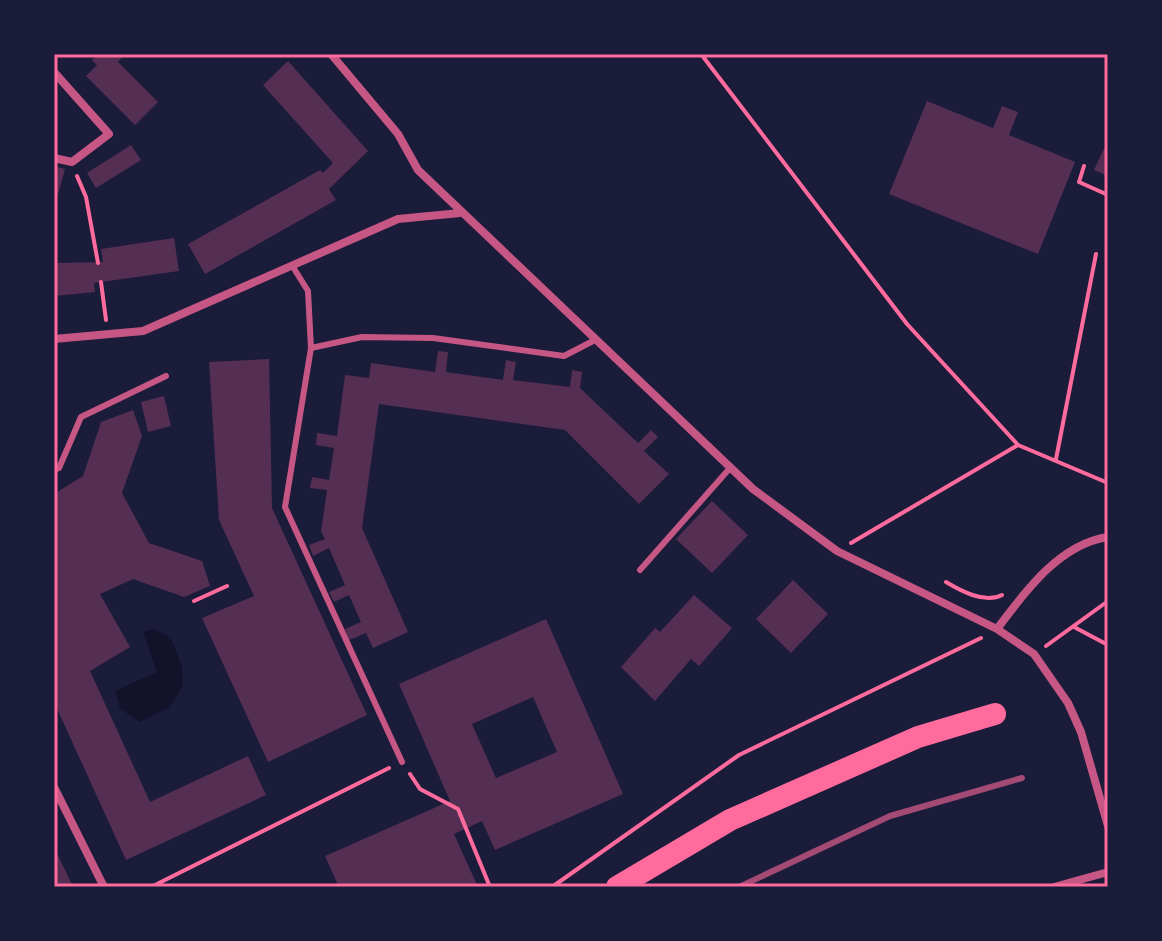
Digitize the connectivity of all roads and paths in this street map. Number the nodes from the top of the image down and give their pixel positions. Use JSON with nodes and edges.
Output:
{"nodes":[{"id":1,"x":331,"y":54,"type":"edge"},
{"id":2,"x":701,"y":54,"type":"edge"},
{"id":3,"x":54,"y":72,"type":"edge"},
{"id":4,"x":54,"y":158,"type":"edge"},
{"id":5,"x":72,"y":162,"type":"junction"},
{"id":6,"x":1084,"y":166,"type":"dead end"},
{"id":7,"x":1108,"y":195,"type":"edge"},
{"id":8,"x":460,"y":213,"type":"junction"},
{"id":9,"x":1096,"y":254,"type":"dead end"},
{"id":10,"x":98,"y":263,"type":"dead end"},
{"id":11,"x":293,"y":267,"type":"junction"},
{"id":12,"x":101,"y":282,"type":"dead end"},
{"id":13,"x":108,"y":335,"type":"junction"},
{"id":14,"x":54,"y":339,"type":"edge"},
{"id":15,"x":595,"y":340,"type":"junction"},
{"id":16,"x":311,"y":348,"type":"junction"},
{"id":17,"x":166,"y":376,"type":"dead end"},
{"id":18,"x":1018,"y":445,"type":"junction"},
{"id":19,"x":1056,"y":459,"type":"junction"},
{"id":20,"x":730,"y":468,"type":"junction"},
{"id":21,"x":54,"y":470,"type":"edge"},
{"id":22,"x":1108,"y":483,"type":"edge"},
{"id":23,"x":1108,"y":537,"type":"edge"},
{"id":24,"x":837,"y":551,"type":"junction"},
{"id":25,"x":640,"y":570,"type":"dead end"},
{"id":26,"x":946,"y":582,"type":"dead end"},
{"id":27,"x":227,"y":586,"type":"dead end"},
{"id":28,"x":1023,"y":596,"type":"junction"},
{"id":29,"x":194,"y":601,"type":"dead end"},
{"id":30,"x":1108,"y":601,"type":"edge"},
{"id":31,"x":1074,"y":627,"type":"junction"},
{"id":32,"x":997,"y":629,"type":"junction"},
{"id":33,"x":1108,"y":645,"type":"edge"},
{"id":34,"x":1034,"y":654,"type":"junction"},
{"id":35,"x":995,"y":714,"type":"dead end"},
{"id":36,"x":402,"y":762,"type":"junction"},
{"id":37,"x":54,"y":787,"type":"edge"},
{"id":38,"x":64,"y":808,"type":"junction"},
{"id":39,"x":54,"y":813,"type":"edge"},
{"id":40,"x":1108,"y":826,"type":"edge"},
{"id":41,"x":1108,"y":872,"type":"edge"},
{"id":42,"x":104,"y":887,"type":"edge"},
{"id":43,"x":151,"y":887,"type":"edge"},
{"id":44,"x":490,"y":887,"type":"edge"},
{"id":45,"x":552,"y":887,"type":"edge"},
{"id":46,"x":617,"y":887,"type":"edge"},
{"id":47,"x":1054,"y":887,"type":"edge"}],
"edges":[{"from":1,"to":8,"type":"street"},
{"from":2,"to":18,"type":"path"},
{"from":3,"to":5,"type":"street"},
{"from":4,"to":5,"type":"street"},
{"from":5,"to":10,"type":"path"},
{"from":6,"to":7,"type":"path"},
{"from":8,"to":11,"type":"street"},
{"from":8,"to":15,"type":"street"},
{"from":9,"to":19,"type":"path"},
{"from":11,"to":13,"type":"street"},
{"from":11,"to":16,"type":"lane"},
{"from":12,"to":13,"type":"path"},
{"from":13,"to":14,"type":"street"},
{"from":15,"to":16,"type":"lane"},
{"from":15,"to":20,"type":"street"},
{"from":16,"to":36,"type":"lane"},
{"from":17,"to":21,"type":"lane"},
{"from":18,"to":19,"type":"path"},
{"from":18,"to":24,"type":"path"},
{"from":19,"to":22,"type":"path"},
{"from":20,"to":24,"type":"street"},
{"from":20,"to":25,"type":"lane"},
{"from":23,"to":28,"type":"street"},
{"from":24,"to":32,"type":"street"},
{"from":26,"to":28,"type":"path"},
{"from":27,"to":29,"type":"path"},
{"from":28,"to":32,"type":"street"},
{"from":30,"to":31,"type":"path"},
{"from":31,"to":33,"type":"path"},
{"from":31,"to":34,"type":"path"},
{"from":32,"to":34,"type":"street"},
{"from":32,"to":45,"type":"path"},
{"from":34,"to":40,"type":"street"},
{"from":35,"to":46,"type":"highway"},
{"from":36,"to":43,"type":"path"},
{"from":36,"to":44,"type":"path"},
{"from":37,"to":38,"type":"street"},
{"from":38,"to":39,"type":"street"},
{"from":38,"to":42,"type":"street"},
{"from":41,"to":47,"type":"street"}]}
